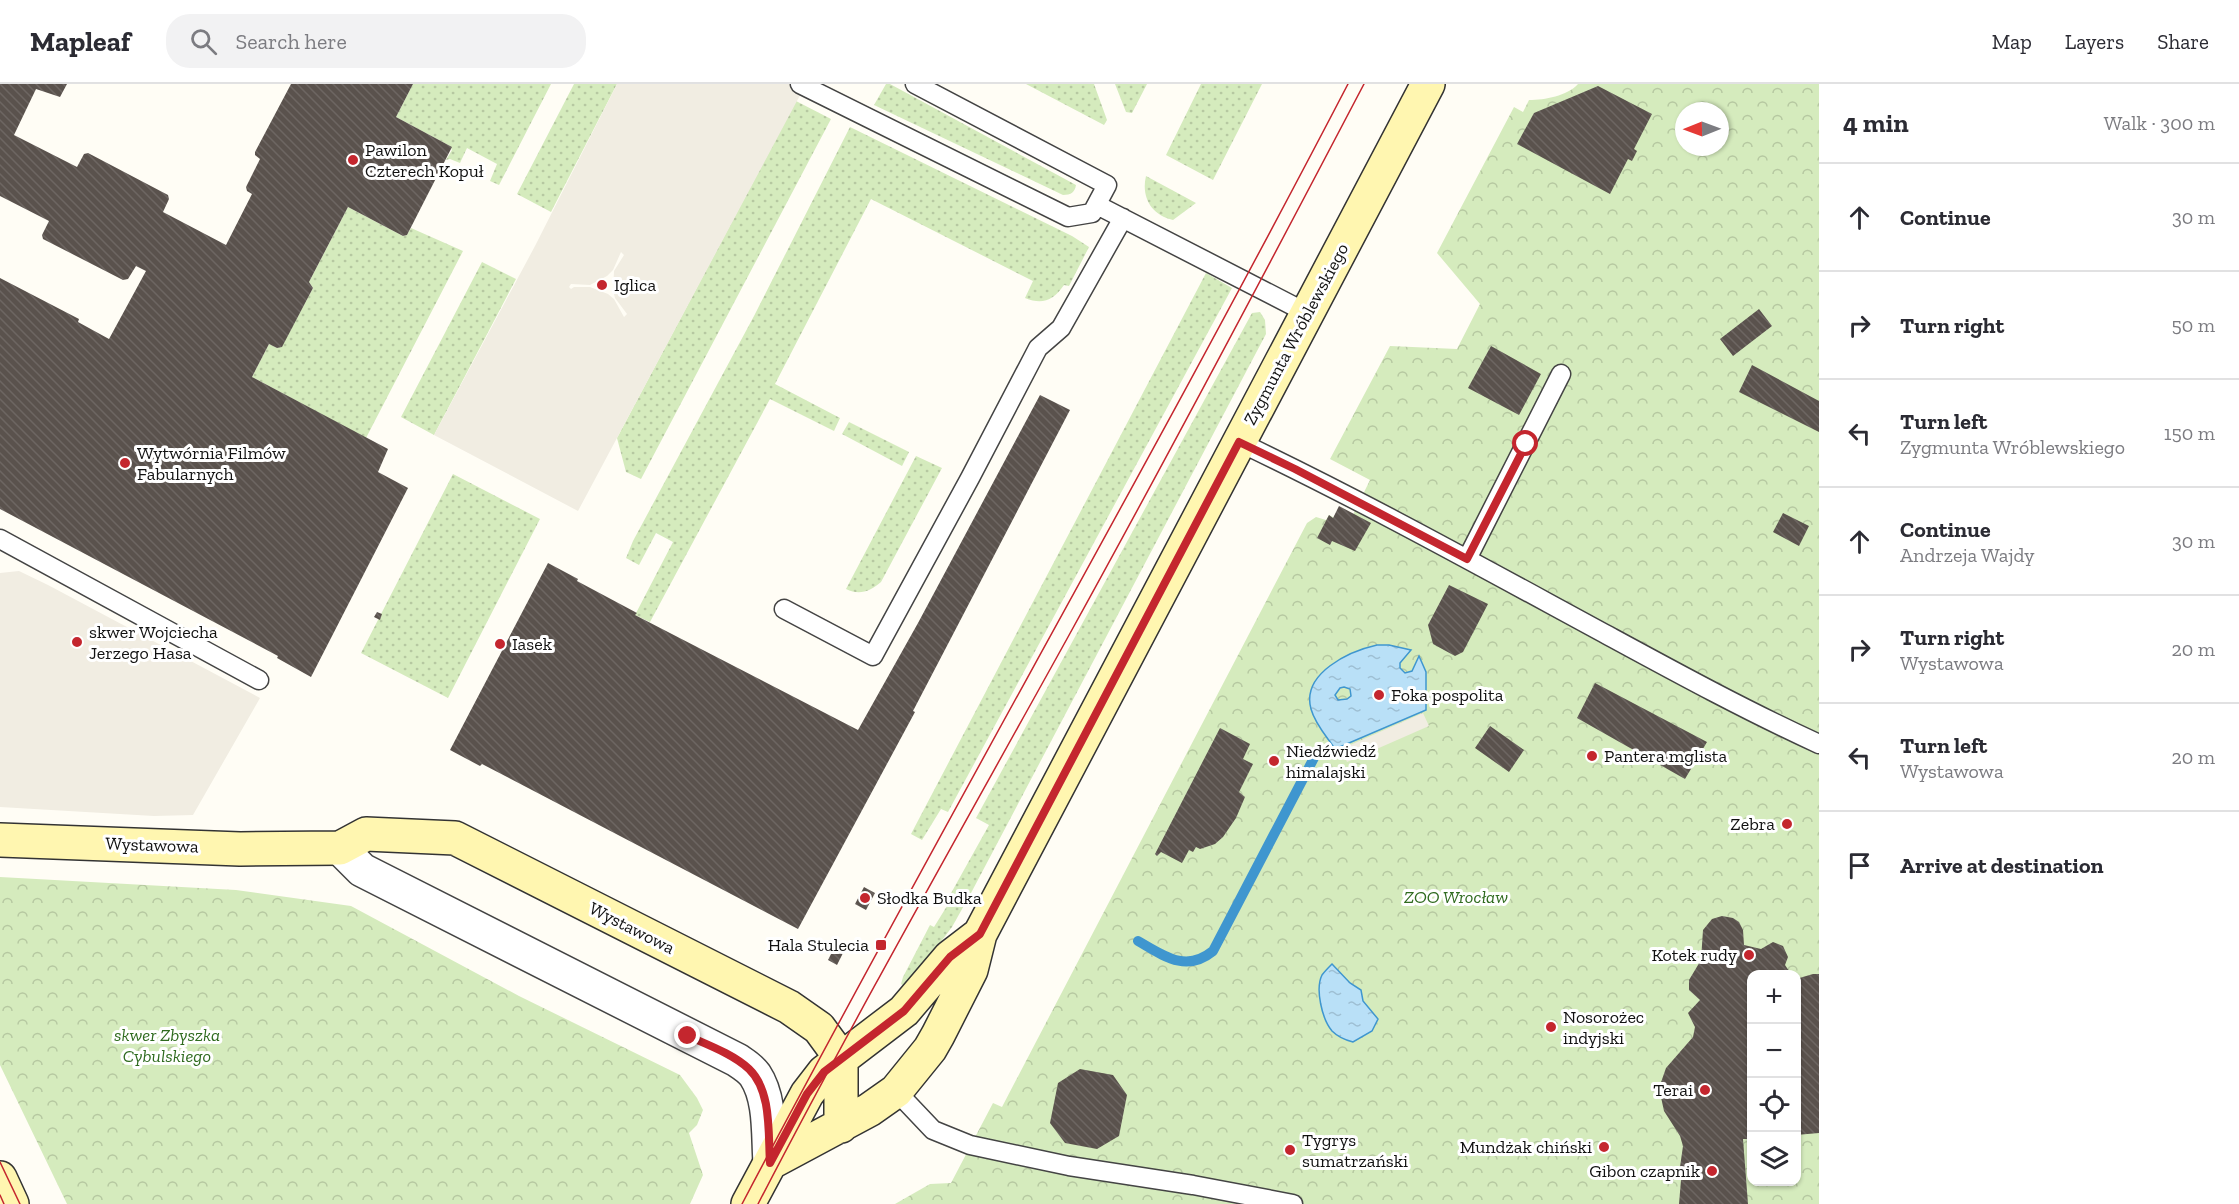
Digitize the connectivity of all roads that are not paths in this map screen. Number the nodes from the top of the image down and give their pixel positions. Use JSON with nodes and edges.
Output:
{"nodes":[{"id":1,"x":800,"y":84,"type":"edge"},
{"id":2,"x":915,"y":84,"type":"edge"},
{"id":3,"x":1428,"y":84,"type":"edge"},
{"id":4,"x":1097,"y":204,"type":"junction"},
{"id":5,"x":1123,"y":218,"type":"junction"},
{"id":6,"x":1307,"y":313,"type":"junction"},
{"id":7,"x":1561,"y":374,"type":"dead end"},
{"id":8,"x":1239,"y":442,"type":"junction"},
{"id":9,"x":0,"y":539,"type":"edge"},
{"id":10,"x":1467,"y":559,"type":"junction"},
{"id":11,"x":784,"y":609,"type":"dead end"},
{"id":12,"x":259,"y":680,"type":"dead end"},
{"id":13,"x":1819,"y":744,"type":"edge"},
{"id":14,"x":0,"y":840,"type":"edge"},
{"id":15,"x":340,"y":848,"type":"junction"},
{"id":16,"x":980,"y":934,"type":"junction"},
{"id":17,"x":841,"y":1058,"type":"junction"},
{"id":18,"x":896,"y":1091,"type":"junction"},
{"id":19,"x":841,"y":1126,"type":"junction"},
{"id":20,"x":770,"y":1163,"type":"junction"},
{"id":21,"x":0,"y":1178,"type":"edge"},
{"id":22,"x":12,"y":1204,"type":"edge"},
{"id":23,"x":748,"y":1204,"type":"edge"},
{"id":24,"x":1293,"y":1204,"type":"edge"}],
"edges":[{"from":1,"to":4,"type":"lane"},
{"from":2,"to":4,"type":"lane"},
{"from":3,"to":6,"type":"main road","name":"Zygmunta Wróblewskiego"},
{"from":4,"to":5,"type":"lane"},
{"from":5,"to":6,"type":"lane"},
{"from":5,"to":11,"type":"lane"},
{"from":6,"to":8,"type":"main road","name":"Zygmunta Wróblewskiego"},
{"from":7,"to":10,"type":"lane"},
{"from":8,"to":10,"type":"lane"},
{"from":8,"to":16,"type":"main road","name":"Zygmunta Wróblewskiego"},
{"from":9,"to":12,"type":"lane"},
{"from":10,"to":13,"type":"lane"},
{"from":14,"to":15,"type":"main road","name":"Wystawowa"},
{"from":15,"to":17,"type":"main road","name":"Wystawowa"},
{"from":15,"to":20,"type":"street"},
{"from":16,"to":17,"type":"main road","name":"Zygmunta Wróblewskiego"},
{"from":16,"to":18,"type":"main road","name":"Zygmunta Wróblewskiego"},
{"from":17,"to":19,"type":"main road"},
{"from":17,"to":20,"type":"main road","name":"Zygmunta Wróblewskiego"},
{"from":18,"to":19,"type":"main road","name":"Zygmunta Wróblewskiego"},
{"from":18,"to":24,"type":"lane"},
{"from":19,"to":20,"type":"main road","name":"Zygmunta Wróblewskiego"},
{"from":20,"to":23,"type":"main road","name":"Zygmunta Wróblewskiego"},
{"from":21,"to":22,"type":"main road"}]}
